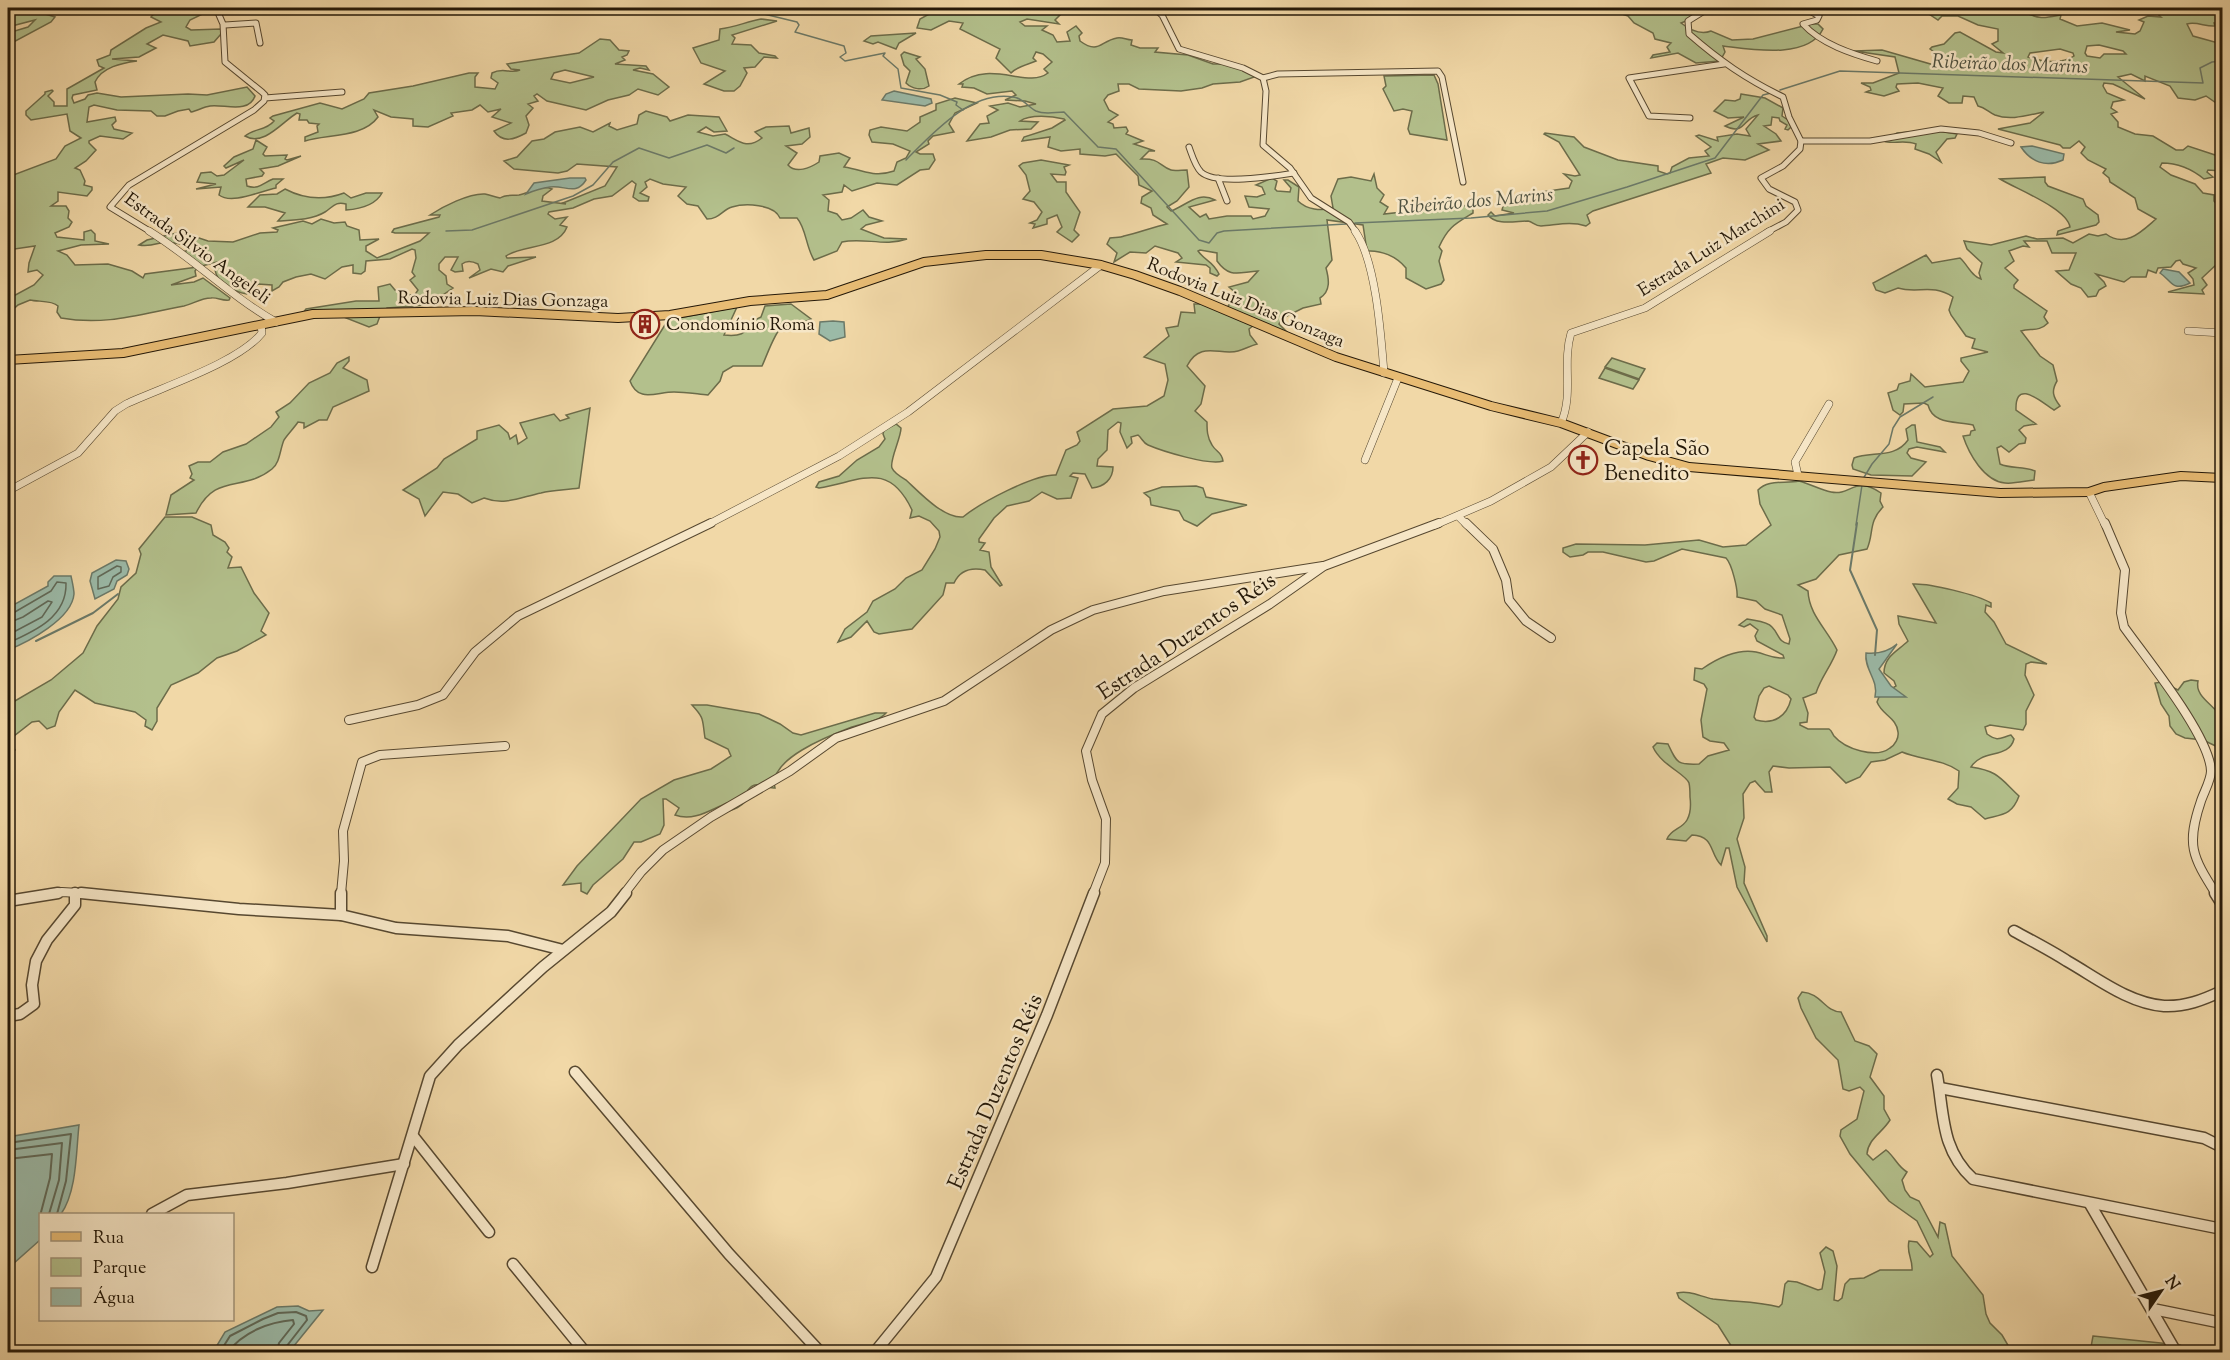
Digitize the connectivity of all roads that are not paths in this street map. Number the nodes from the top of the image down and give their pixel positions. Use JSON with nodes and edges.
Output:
{"nodes":[{"id":1,"x":216,"y":8,"type":"edge"},
{"id":2,"x":1154,"y":8,"type":"edge"},
{"id":3,"x":1709,"y":8,"type":"edge"},
{"id":4,"x":1804,"y":8,"type":"edge"},
{"id":5,"x":225,"y":25,"type":"junction"},
{"id":6,"x":260,"y":43,"type":"dead end"},
{"id":7,"x":1877,"y":61,"type":"dead end"},
{"id":8,"x":1724,"y":64,"type":"junction"},
{"id":9,"x":1263,"y":78,"type":"junction"},
{"id":10,"x":342,"y":92,"type":"dead end"},
{"id":11,"x":265,"y":98,"type":"junction"},
{"id":12,"x":1690,"y":118,"type":"dead end"},
{"id":13,"x":1801,"y":141,"type":"junction"},
{"id":14,"x":2011,"y":143,"type":"dead end"},
{"id":15,"x":1189,"y":147,"type":"dead end"},
{"id":16,"x":1294,"y":173,"type":"junction"},
{"id":17,"x":1218,"y":178,"type":"junction"},
{"id":18,"x":1463,"y":182,"type":"dead end"},
{"id":19,"x":1227,"y":201,"type":"dead end"},
{"id":20,"x":1101,"y":265,"type":"junction"},
{"id":21,"x":276,"y":322,"type":"junction"},
{"id":22,"x":261,"y":325,"type":"junction"},
{"id":23,"x":2188,"y":331,"type":"dead end"},
{"id":24,"x":2223,"y":333,"type":"edge"},
{"id":25,"x":8,"y":360,"type":"edge"},
{"id":26,"x":1384,"y":374,"type":"junction"},
{"id":27,"x":1398,"y":378,"type":"junction"},
{"id":28,"x":1829,"y":404,"type":"dead end"},
{"id":29,"x":1562,"y":423,"type":"junction"},
{"id":30,"x":1588,"y":432,"type":"junction"},
{"id":31,"x":1365,"y":460,"type":"dead end"},
{"id":32,"x":1798,"y":476,"type":"junction"},
{"id":33,"x":2223,"y":478,"type":"edge"},
{"id":34,"x":8,"y":491,"type":"edge"},
{"id":35,"x":2089,"y":492,"type":"junction"},
{"id":36,"x":1458,"y":516,"type":"junction"},
{"id":37,"x":1324,"y":566,"type":"junction"},
{"id":38,"x":1551,"y":638,"type":"dead end"},
{"id":39,"x":349,"y":720,"type":"dead end"},
{"id":40,"x":505,"y":746,"type":"dead end"},
{"id":41,"x":75,"y":892,"type":"junction"},
{"id":42,"x":8,"y":901,"type":"edge"},
{"id":43,"x":2223,"y":904,"type":"edge"},
{"id":44,"x":341,"y":915,"type":"junction"},
{"id":45,"x":2014,"y":931,"type":"dead end"},
{"id":46,"x":563,"y":950,"type":"junction"},
{"id":47,"x":2223,"y":991,"type":"edge"},
{"id":48,"x":8,"y":1016,"type":"edge"},
{"id":49,"x":574,"y":1072,"type":"dead end"},
{"id":50,"x":1937,"y":1075,"type":"dead end"},
{"id":51,"x":1940,"y":1088,"type":"junction"},
{"id":52,"x":413,"y":1136,"type":"junction"},
{"id":53,"x":2223,"y":1147,"type":"edge"},
{"id":54,"x":404,"y":1164,"type":"junction"},
{"id":55,"x":2090,"y":1204,"type":"junction"},
{"id":56,"x":156,"y":1213,"type":"edge"},
{"id":57,"x":2223,"y":1229,"type":"edge"},
{"id":58,"x":489,"y":1232,"type":"dead end"},
{"id":59,"x":513,"y":1264,"type":"dead end"},
{"id":60,"x":372,"y":1267,"type":"dead end"},
{"id":61,"x":2153,"y":1309,"type":"junction"},
{"id":62,"x":2223,"y":1323,"type":"edge"},
{"id":63,"x":585,"y":1353,"type":"edge"},
{"id":64,"x":820,"y":1353,"type":"edge"},
{"id":65,"x":876,"y":1353,"type":"edge"},
{"id":66,"x":2176,"y":1353,"type":"edge"}],
"edges":[{"from":1,"to":5,"type":"street"},
{"from":2,"to":9,"type":"street"},
{"from":3,"to":8,"type":"street"},
{"from":4,"to":7,"type":"street"},
{"from":5,"to":6,"type":"street"},
{"from":5,"to":11,"type":"street"},
{"from":8,"to":12,"type":"street"},
{"from":8,"to":13,"type":"street"},
{"from":9,"to":16,"type":"street"},
{"from":9,"to":18,"type":"street"},
{"from":10,"to":11,"type":"street"},
{"from":11,"to":21,"type":"street","name":"Estrada Silvio Angeleli"},
{"from":13,"to":14,"type":"street"},
{"from":13,"to":29,"type":"street","name":"Estrada Luiz Marchini"},
{"from":15,"to":17,"type":"street"},
{"from":16,"to":17,"type":"street"},
{"from":16,"to":26,"type":"street"},
{"from":17,"to":19,"type":"street"},
{"from":20,"to":21,"type":"main road","name":"Rodovia Luiz Dias Gonzaga"},
{"from":20,"to":26,"type":"main road","name":"Rodovia Luiz Dias Gonzaga"},
{"from":20,"to":39,"type":"street"},
{"from":21,"to":22,"type":"main road","name":"Rodovia Luiz Dias Gonzaga"},
{"from":22,"to":25,"type":"main road","name":"Rodovia Luiz Dias Gonzaga"},
{"from":22,"to":34,"type":"street"},
{"from":23,"to":24,"type":"street"},
{"from":26,"to":27,"type":"main road","name":"Rodovia Luiz Dias Gonzaga"},
{"from":27,"to":29,"type":"main road","name":"Rodovia Luiz Dias Gonzaga"},
{"from":27,"to":31,"type":"street"},
{"from":28,"to":32,"type":"street"},
{"from":29,"to":30,"type":"main road","name":"Rodovia Luiz Dias Gonzaga"},
{"from":30,"to":32,"type":"main road","name":"Rodovia Luiz Dias Gonzaga"},
{"from":30,"to":36,"type":"street","name":"Estrada Duzentos Réis"},
{"from":32,"to":35,"type":"main road","name":"Rodovia Luiz Dias Gonzaga"},
{"from":33,"to":35,"type":"main road","name":"Rodovia Luiz Dias Gonzaga"},
{"from":35,"to":43,"type":"street"},
{"from":36,"to":37,"type":"street","name":"Estrada Duzentos Réis"},
{"from":36,"to":38,"type":"street"},
{"from":37,"to":46,"type":"street"},
{"from":37,"to":65,"type":"street","name":"Estrada Duzentos Réis"},
{"from":40,"to":44,"type":"street"},
{"from":41,"to":42,"type":"street"},
{"from":41,"to":44,"type":"street"},
{"from":41,"to":48,"type":"street"},
{"from":44,"to":46,"type":"street"},
{"from":45,"to":47,"type":"street"},
{"from":46,"to":52,"type":"street"},
{"from":49,"to":64,"type":"street"},
{"from":50,"to":51,"type":"street"},
{"from":51,"to":53,"type":"street"},
{"from":51,"to":55,"type":"street"},
{"from":52,"to":54,"type":"street"},
{"from":52,"to":58,"type":"street"},
{"from":54,"to":56,"type":"street"},
{"from":54,"to":60,"type":"street"},
{"from":55,"to":57,"type":"street"},
{"from":55,"to":61,"type":"street"},
{"from":59,"to":63,"type":"street"},
{"from":61,"to":62,"type":"street"},
{"from":61,"to":66,"type":"street"}]}
